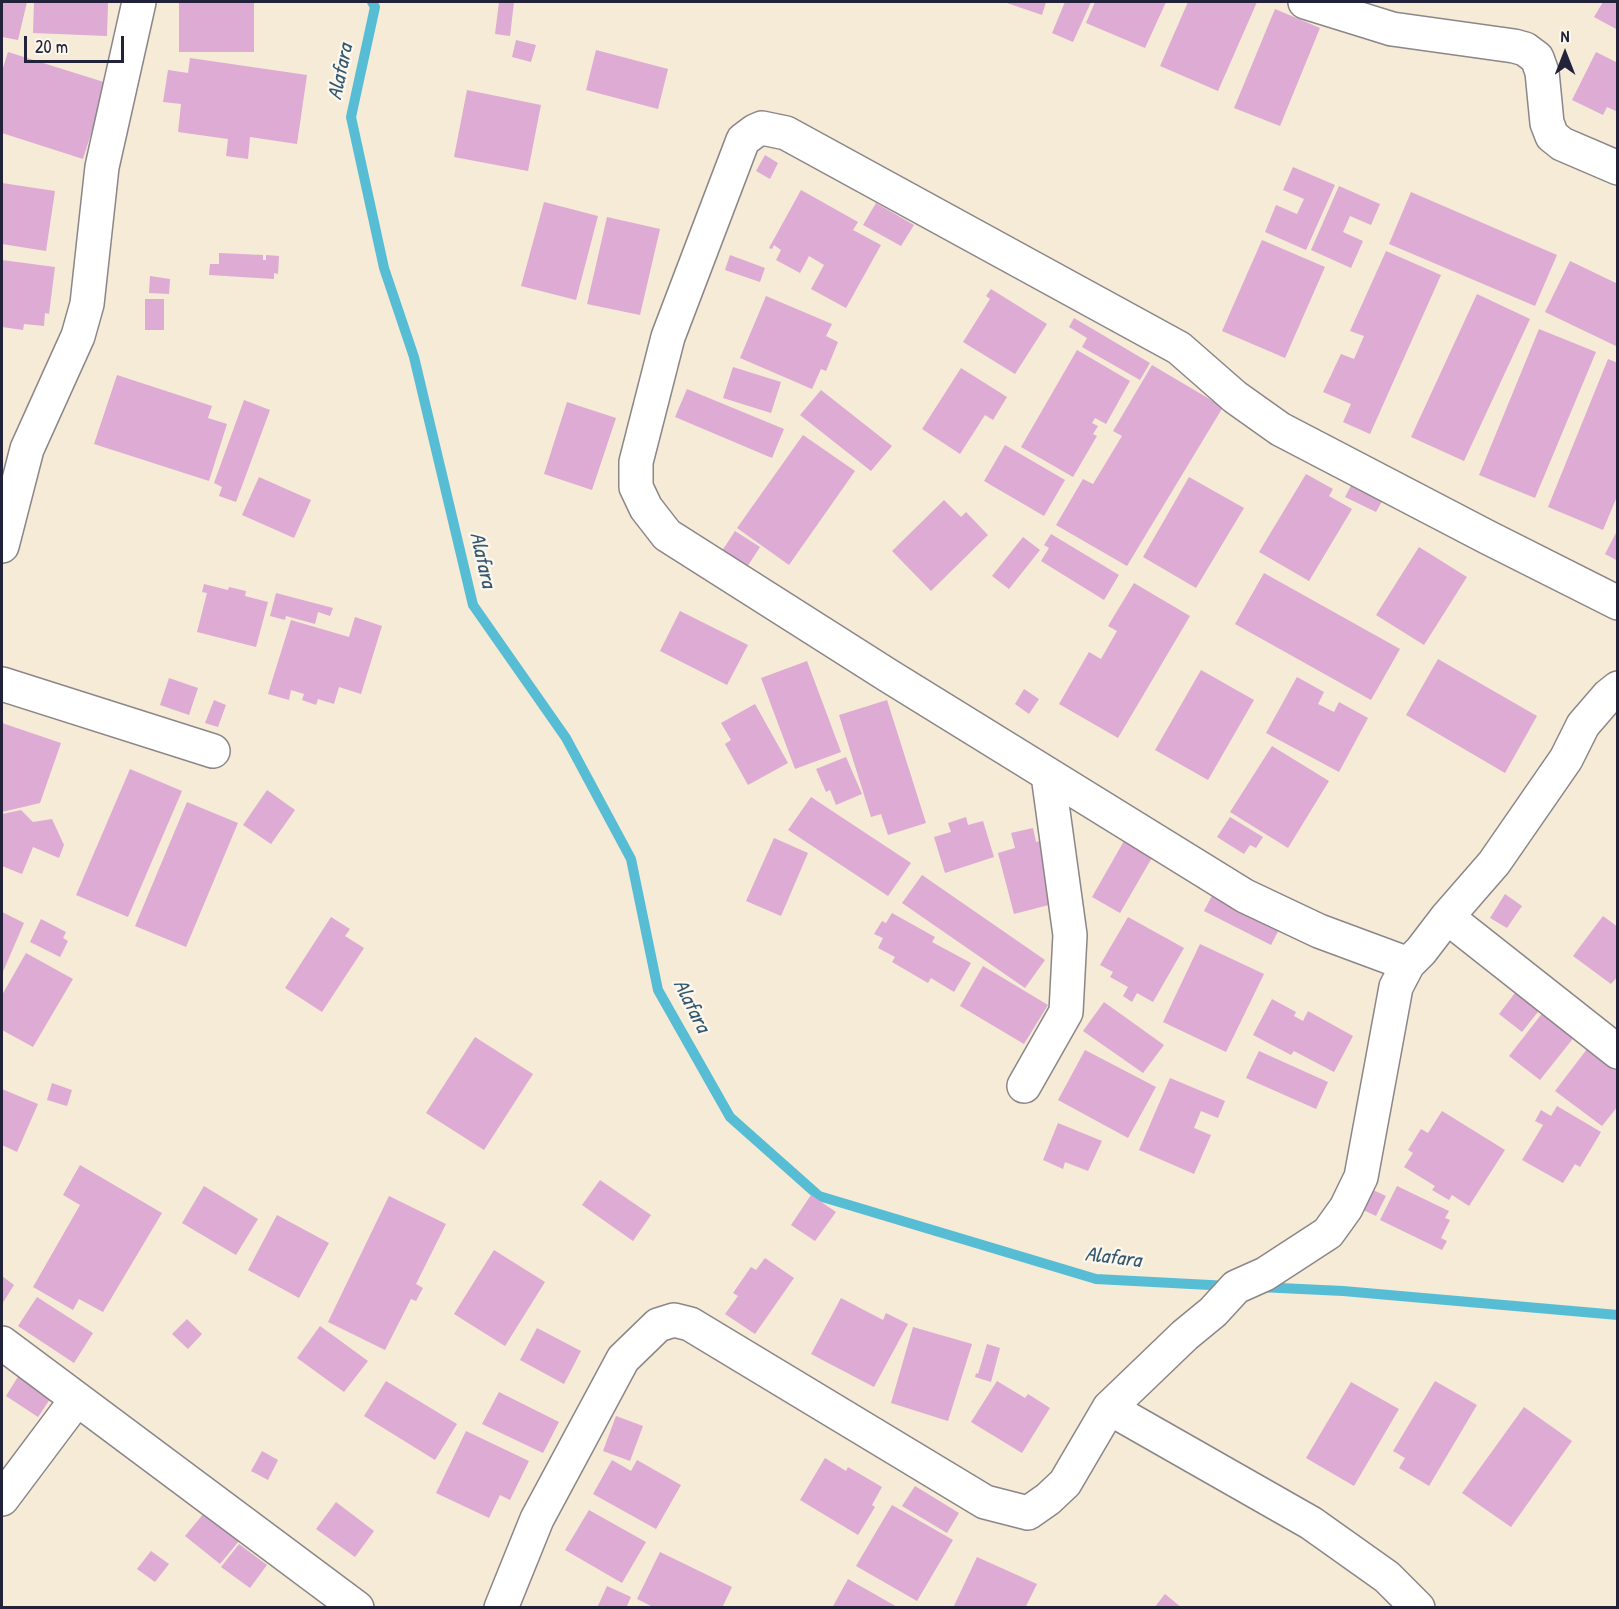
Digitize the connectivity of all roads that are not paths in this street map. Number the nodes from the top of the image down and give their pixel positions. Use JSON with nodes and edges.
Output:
{"nodes":[{"id":1,"x":139,"y":2,"type":"edge"},
{"id":2,"x":1305,"y":2,"type":"edge"},
{"id":3,"x":1617,"y":168,"type":"edge"},
{"id":4,"x":2,"y":546,"type":"edge"},
{"id":5,"x":1617,"y":603,"type":"edge"},
{"id":6,"x":2,"y":684,"type":"edge"},
{"id":7,"x":1617,"y":688,"type":"edge"},
{"id":8,"x":213,"y":752,"type":"dead end"},
{"id":9,"x":1048,"y":775,"type":"junction"},
{"id":10,"x":1447,"y":917,"type":"junction"},
{"id":11,"x":1408,"y":964,"type":"junction"},
{"id":12,"x":1617,"y":1052,"type":"edge"},
{"id":13,"x":1024,"y":1086,"type":"dead end"},
{"id":14,"x":2,"y":1343,"type":"edge"},
{"id":15,"x":77,"y":1400,"type":"junction"},
{"id":16,"x":1109,"y":1408,"type":"junction"},
{"id":17,"x":2,"y":1499,"type":"edge"},
{"id":18,"x":357,"y":1608,"type":"edge"},
{"id":19,"x":501,"y":1608,"type":"edge"},
{"id":20,"x":1418,"y":1608,"type":"edge"}],
"edges":[{"from":1,"to":4,"type":"street"},
{"from":2,"to":3,"type":"street"},
{"from":5,"to":9,"type":"street"},
{"from":6,"to":8,"type":"street"},
{"from":7,"to":10,"type":"street"},
{"from":9,"to":11,"type":"street"},
{"from":9,"to":13,"type":"street"},
{"from":10,"to":11,"type":"street"},
{"from":10,"to":12,"type":"street"},
{"from":11,"to":16,"type":"street"},
{"from":14,"to":15,"type":"street"},
{"from":15,"to":17,"type":"street"},
{"from":15,"to":18,"type":"street"},
{"from":16,"to":19,"type":"street"},
{"from":16,"to":20,"type":"street"}]}
